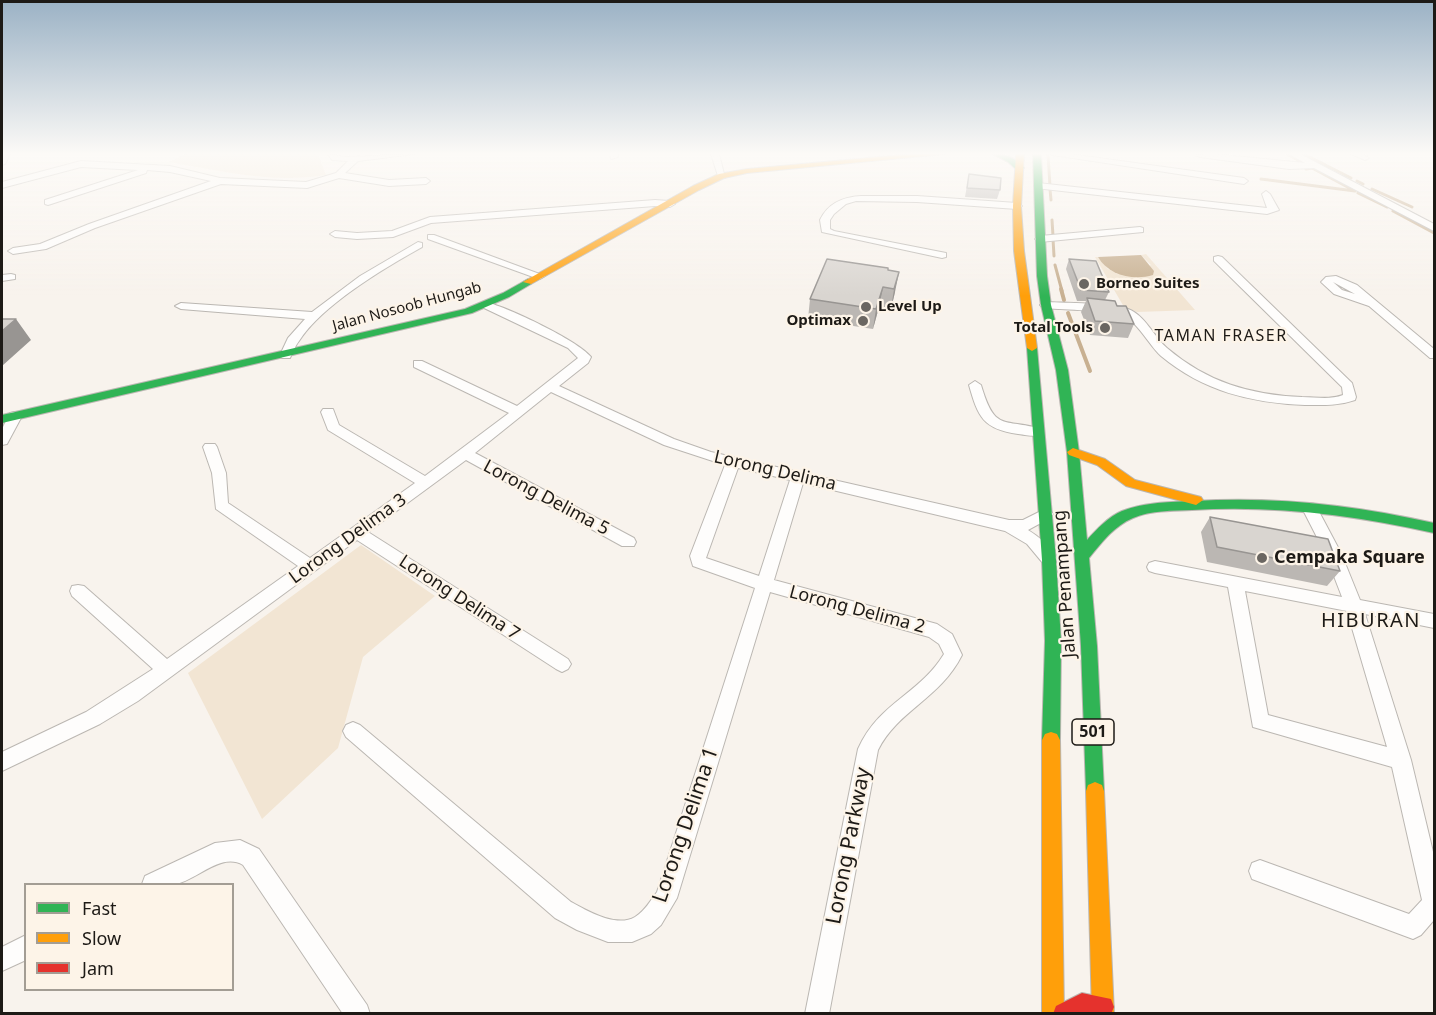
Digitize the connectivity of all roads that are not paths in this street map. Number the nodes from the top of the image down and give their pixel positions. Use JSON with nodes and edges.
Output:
{"nodes":[{"id":1,"x":162,"y":201,"type":"edge"},
{"id":2,"x":675,"y":201,"type":"edge"},
{"id":3,"x":844,"y":201,"type":"edge"},
{"id":4,"x":952,"y":201,"type":"edge"},
{"id":5,"x":1017,"y":201,"type":"edge"},
{"id":6,"x":1039,"y":201,"type":"edge"},
{"id":7,"x":1179,"y":201,"type":"edge"},
{"id":8,"x":1270,"y":201,"type":"edge"},
{"id":9,"x":1383,"y":201,"type":"edge"},
{"id":10,"x":670,"y":204,"type":"junction"},
{"id":11,"x":1017,"y":206,"type":"junction"},
{"id":12,"x":1434,"y":228,"type":"edge"},
{"id":13,"x":1140,"y":230,"type":"dead end"},
{"id":14,"x":335,"y":234,"type":"dead end"},
{"id":15,"x":431,"y":237,"type":"dead end"},
{"id":16,"x":1040,"y":239,"type":"junction"},
{"id":17,"x":418,"y":245,"type":"dead end"},
{"id":18,"x":13,"y":251,"type":"dead end"},
{"id":19,"x":942,"y":255,"type":"dead end"},
{"id":20,"x":1218,"y":260,"type":"dead end"},
{"id":21,"x":540,"y":276,"type":"junction"},
{"id":22,"x":1373,"y":304,"type":"dead end"},
{"id":23,"x":486,"y":305,"type":"junction"},
{"id":24,"x":1046,"y":305,"type":"junction"},
{"id":25,"x":181,"y":306,"type":"dead end"},
{"id":26,"x":316,"y":316,"type":"junction"},
{"id":27,"x":285,"y":354,"type":"junction"},
{"id":28,"x":1434,"y":355,"type":"edge"},
{"id":29,"x":418,"y":364,"type":"dead end"},
{"id":30,"x":975,"y":385,"type":"dead end"},
{"id":31,"x":551,"y":387,"type":"junction"},
{"id":32,"x":328,"y":412,"type":"dead end"},
{"id":33,"x":518,"y":412,"type":"junction"},
{"id":34,"x":8,"y":418,"type":"edge"},
{"id":35,"x":1037,"y":432,"type":"junction"},
{"id":36,"x":2,"y":441,"type":"edge"},
{"id":37,"x":210,"y":447,"type":"dead end"},
{"id":38,"x":1064,"y":452,"type":"junction"},
{"id":39,"x":465,"y":454,"type":"junction"},
{"id":40,"x":1039,"y":457,"type":"junction"},
{"id":41,"x":733,"y":462,"type":"junction"},
{"id":42,"x":798,"y":477,"type":"junction"},
{"id":43,"x":426,"y":483,"type":"junction"},
{"id":44,"x":1131,"y":483,"type":"junction"},
{"id":45,"x":1208,"y":503,"type":"junction"},
{"id":46,"x":1310,"y":508,"type":"junction"},
{"id":47,"x":1138,"y":511,"type":"junction"},
{"id":48,"x":1045,"y":514,"type":"junction"},
{"id":49,"x":1009,"y":526,"type":"junction"},
{"id":50,"x":1434,"y":528,"type":"edge"},
{"id":51,"x":357,"y":532,"type":"junction"},
{"id":52,"x":628,"y":542,"type":"dead end"},
{"id":53,"x":1081,"y":557,"type":"junction"},
{"id":54,"x":1050,"y":560,"type":"junction"},
{"id":55,"x":310,"y":566,"type":"junction"},
{"id":56,"x":1155,"y":567,"type":"dead end"},
{"id":57,"x":763,"y":584,"type":"junction"},
{"id":58,"x":1235,"y":584,"type":"junction"},
{"id":59,"x":78,"y":591,"type":"dead end"},
{"id":60,"x":1356,"y":608,"type":"junction"},
{"id":61,"x":1434,"y":621,"type":"edge"},
{"id":62,"x":562,"y":664,"type":"dead end"},
{"id":63,"x":166,"y":670,"type":"junction"},
{"id":64,"x":916,"y":698,"type":"joint"},
{"id":65,"x":353,"y":731,"type":"dead end"},
{"id":66,"x":1401,"y":760,"type":"junction"},
{"id":67,"x":2,"y":762,"type":"edge"},
{"id":68,"x":1430,"y":865,"type":"edge"},
{"id":69,"x":1260,"y":871,"type":"dead end"},
{"id":70,"x":157,"y":883,"type":"edge"},
{"id":71,"x":24,"y":948,"type":"edge"},
{"id":72,"x":2,"y":959,"type":"edge"},
{"id":73,"x":1103,"y":1010,"type":"edge"},
{"id":74,"x":358,"y":1014,"type":"edge"},
{"id":75,"x":817,"y":1014,"type":"edge"},
{"id":76,"x":1053,"y":1014,"type":"edge"},
{"id":77,"x":1064,"y":1014,"type":"edge"}],
"edges":[{"from":1,"to":18,"type":"street"},
{"from":2,"to":10,"type":"main road","name":"Jalan Nosoob Hungab"},
{"from":3,"to":19,"type":"street"},
{"from":4,"to":11,"type":"street"},
{"from":5,"to":11,"type":"main road","name":"Jalan Penampang","number":"501"},
{"from":6,"to":16,"type":"main road","name":"Jalan Penampang","number":"501"},
{"from":7,"to":8,"type":"street"},
{"from":9,"to":12,"type":"street"},
{"from":10,"to":14,"type":"street"},
{"from":10,"to":21,"type":"main road","name":"Jalan Nosoob Hungab"},
{"from":11,"to":35,"type":"main road","name":"Jalan Penampang","number":"501"},
{"from":13,"to":16,"type":"street"},
{"from":15,"to":21,"type":"street"},
{"from":16,"to":24,"type":"main road","name":"Jalan Penampang","number":"501"},
{"from":17,"to":26,"type":"street"},
{"from":20,"to":24,"type":"street"},
{"from":21,"to":23,"type":"main road","name":"Jalan Nosoob Hungab"},
{"from":22,"to":28,"type":"street"},
{"from":23,"to":27,"type":"main road","name":"Jalan Nosoob Hungab"},
{"from":23,"to":31,"type":"street","name":"Lorong Delima 3"},
{"from":24,"to":38,"type":"main road","name":"Jalan Penampang","number":"501"},
{"from":25,"to":26,"type":"street"},
{"from":26,"to":27,"type":"street"},
{"from":27,"to":34,"type":"main road","name":"Jalan Nosoob Hungab"},
{"from":29,"to":33,"type":"street"},
{"from":30,"to":35,"type":"street"},
{"from":31,"to":33,"type":"street","name":"Lorong Delima 3"},
{"from":31,"to":41,"type":"street","name":"Lorong Delima"},
{"from":32,"to":43,"type":"street"},
{"from":33,"to":39,"type":"street","name":"Lorong Delima 3"},
{"from":34,"to":36,"type":"street"},
{"from":35,"to":40,"type":"main road","name":"Jalan Penampang","number":"501"},
{"from":37,"to":55,"type":"street"},
{"from":38,"to":40,"type":"main road"},
{"from":38,"to":44,"type":"main road"},
{"from":38,"to":53,"type":"main road","name":"Jalan Penampang","number":"501"},
{"from":39,"to":43,"type":"street","name":"Lorong Delima 3"},
{"from":39,"to":52,"type":"street","name":"Lorong Delima 5"},
{"from":40,"to":48,"type":"main road","name":"Jalan Penampang","number":"501"},
{"from":41,"to":42,"type":"street","name":"Lorong Delima"},
{"from":41,"to":57,"type":"street"},
{"from":42,"to":49,"type":"street","name":"Lorong Delima"},
{"from":42,"to":57,"type":"street","name":"Lorong Delima 1"},
{"from":43,"to":51,"type":"street","name":"Lorong Delima 3"},
{"from":44,"to":45,"type":"main road"},
{"from":44,"to":47,"type":"main road"},
{"from":45,"to":46,"type":"main road"},
{"from":45,"to":47,"type":"main road"},
{"from":46,"to":50,"type":"main road"},
{"from":46,"to":60,"type":"street"},
{"from":47,"to":53,"type":"main road"},
{"from":48,"to":49,"type":"street","name":"Lorong Delima"},
{"from":48,"to":54,"type":"main road","name":"Jalan Penampang","number":"501"},
{"from":49,"to":54,"type":"street","name":"Lorong Delima"},
{"from":51,"to":55,"type":"street","name":"Lorong Delima 3"},
{"from":51,"to":62,"type":"street","name":"Lorong Delima 7"},
{"from":53,"to":73,"type":"main road","name":"Jalan Penampang","number":"501"},
{"from":54,"to":76,"type":"main road","name":"Jalan Penampang","number":"501"},
{"from":55,"to":63,"type":"street","name":"Lorong Delima 3"},
{"from":56,"to":58,"type":"street"},
{"from":57,"to":64,"type":"street","name":"Lorong Delima 2"},
{"from":57,"to":65,"type":"street","name":"Lorong Delima 1"},
{"from":58,"to":60,"type":"street"},
{"from":58,"to":66,"type":"street"},
{"from":59,"to":63,"type":"street"},
{"from":60,"to":61,"type":"street"},
{"from":60,"to":66,"type":"street"},
{"from":63,"to":67,"type":"street","name":"Lorong Delima 3"},
{"from":64,"to":75,"type":"street","name":"Lorong Parkway"},
{"from":66,"to":68,"type":"street"},
{"from":68,"to":69,"type":"street"},
{"from":70,"to":74,"type":"street"},
{"from":71,"to":72,"type":"street"},
{"from":73,"to":77,"type":"main road"}]}
